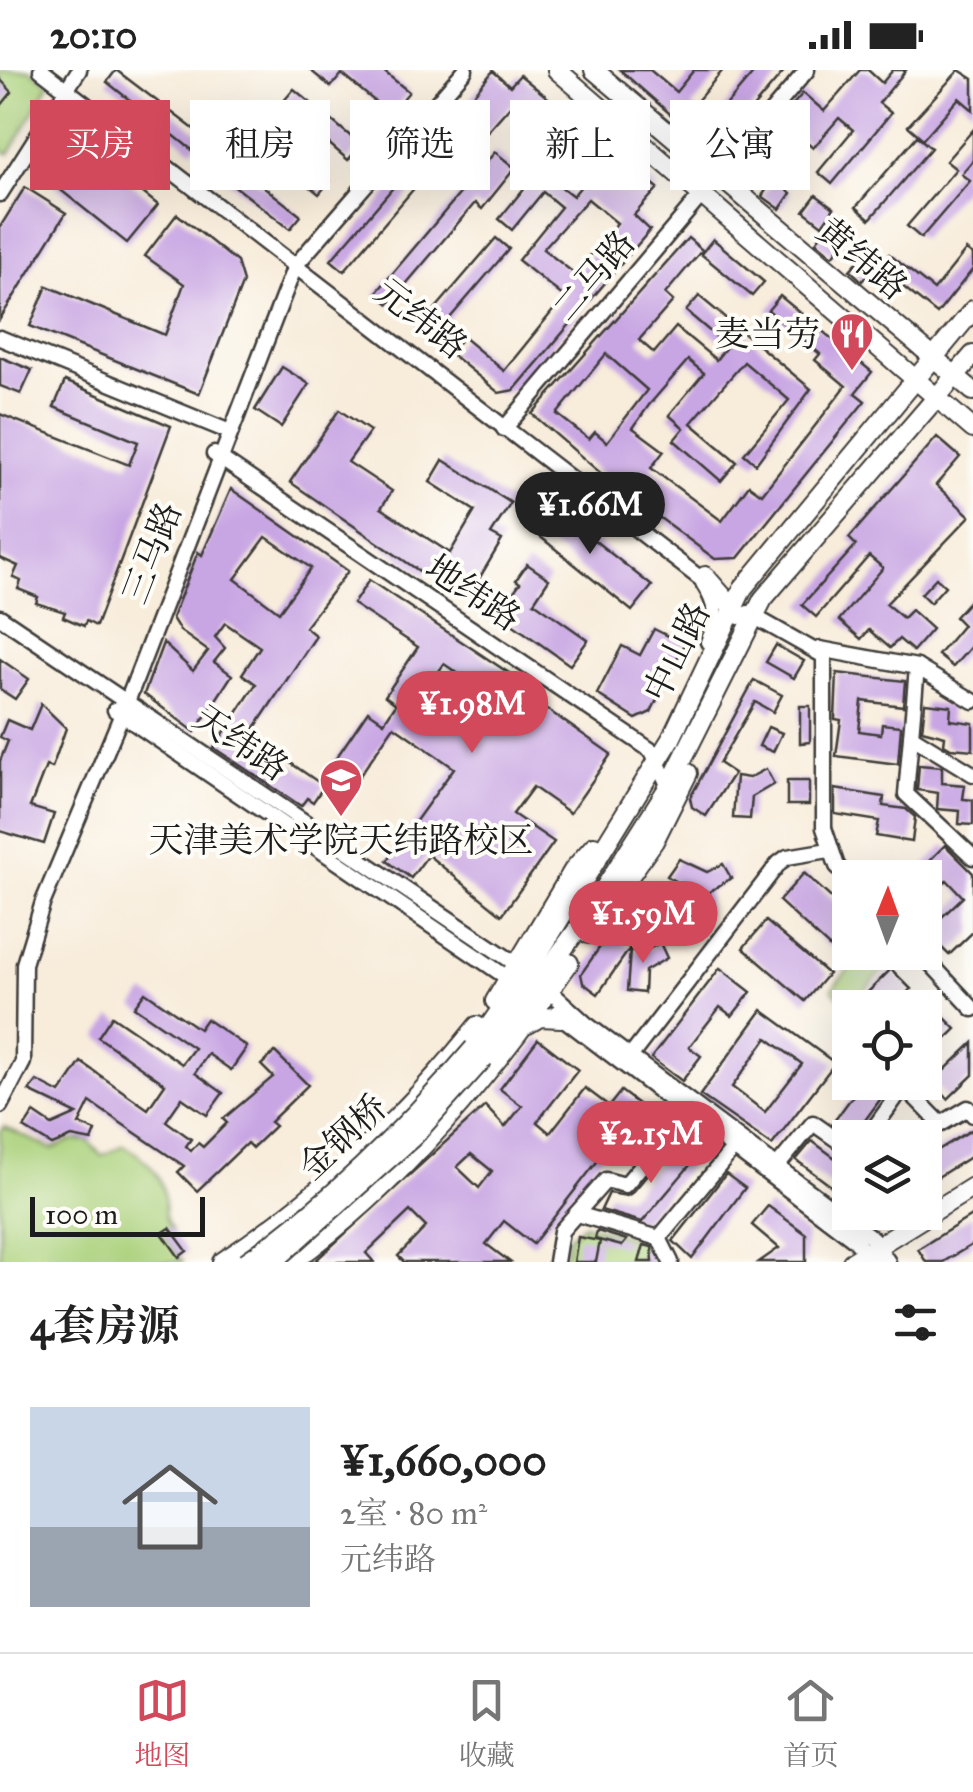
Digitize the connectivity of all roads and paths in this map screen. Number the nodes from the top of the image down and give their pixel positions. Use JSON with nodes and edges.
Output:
{"nodes":[{"id":1,"x":41,"y":70,"type":"edge"},
{"id":2,"x":52,"y":70,"type":"edge"},
{"id":3,"x":79,"y":70,"type":"edge"},
{"id":4,"x":455,"y":70,"type":"edge"},
{"id":5,"x":465,"y":70,"type":"edge"},
{"id":6,"x":557,"y":70,"type":"edge"},
{"id":7,"x":594,"y":70,"type":"edge"},
{"id":8,"x":807,"y":70,"type":"edge"},
{"id":9,"x":66,"y":85,"type":"junction"},
{"id":10,"x":782,"y":100,"type":"edge"},
{"id":11,"x":670,"y":137,"type":"edge"},
{"id":12,"x":707,"y":190,"type":"edge"},
{"id":13,"x":730,"y":190,"type":"edge"},
{"id":14,"x":0,"y":194,"type":"edge"},
{"id":15,"x":703,"y":195,"type":"junction"},
{"id":16,"x":299,"y":262,"type":"junction"},
{"id":17,"x":973,"y":310,"type":"edge"},
{"id":18,"x":0,"y":338,"type":"edge"},
{"id":19,"x":973,"y":355,"type":"edge"},
{"id":20,"x":933,"y":360,"type":"junction"},
{"id":21,"x":956,"y":377,"type":"junction"},
{"id":22,"x":916,"y":379,"type":"junction"},
{"id":23,"x":973,"y":391,"type":"edge"},
{"id":24,"x":938,"y":398,"type":"junction"},
{"id":25,"x":506,"y":426,"type":"junction"},
{"id":26,"x":973,"y":429,"type":"edge"},
{"id":27,"x":226,"y":431,"type":"junction"},
{"id":28,"x":217,"y":456,"type":"junction"},
{"id":29,"x":703,"y":577,"type":"junction"},
{"id":30,"x":735,"y":604,"type":"junction"},
{"id":31,"x":755,"y":614,"type":"junction"},
{"id":32,"x":0,"y":618,"type":"edge"},
{"id":33,"x":740,"y":640,"type":"junction"},
{"id":34,"x":917,"y":667,"type":"junction"},
{"id":35,"x":973,"y":700,"type":"edge"},
{"id":36,"x":121,"y":706,"type":"junction"},
{"id":37,"x":911,"y":736,"type":"junction"},
{"id":38,"x":671,"y":739,"type":"junction"},
{"id":39,"x":658,"y":760,"type":"junction"},
{"id":40,"x":973,"y":774,"type":"edge"},
{"id":41,"x":672,"y":794,"type":"junction"},
{"id":42,"x":616,"y":826,"type":"junction"},
{"id":43,"x":973,"y":839,"type":"edge"},
{"id":44,"x":956,"y":842,"type":"junction"},
{"id":45,"x":830,"y":850,"type":"junction"},
{"id":46,"x":973,"y":858,"type":"edge"},
{"id":47,"x":837,"y":860,"type":"edge"},
{"id":48,"x":937,"y":970,"type":"edge"},
{"id":49,"x":532,"y":984,"type":"junction"},
{"id":50,"x":973,"y":1008,"type":"edge"},
{"id":51,"x":564,"y":1012,"type":"junction"},
{"id":52,"x":524,"y":1028,"type":"junction"},
{"id":53,"x":479,"y":1053,"type":"junction"},
{"id":54,"x":630,"y":1057,"type":"junction"},
{"id":55,"x":0,"y":1093,"type":"edge"},
{"id":56,"x":0,"y":1106,"type":"edge"},
{"id":57,"x":686,"y":1113,"type":"junction"},
{"id":58,"x":973,"y":1115,"type":"edge"},
{"id":59,"x":880,"y":1120,"type":"edge"},
{"id":60,"x":937,"y":1120,"type":"edge"},
{"id":61,"x":942,"y":1123,"type":"edge"},
{"id":62,"x":832,"y":1137,"type":"edge"},
{"id":63,"x":733,"y":1149,"type":"junction"},
{"id":64,"x":775,"y":1169,"type":"junction"},
{"id":65,"x":973,"y":1178,"type":"edge"},
{"id":66,"x":973,"y":1187,"type":"edge"},
{"id":67,"x":942,"y":1197,"type":"edge"},
{"id":68,"x":576,"y":1214,"type":"junction"},
{"id":69,"x":275,"y":1225,"type":"junction"},
{"id":70,"x":893,"y":1230,"type":"edge"},
{"id":71,"x":659,"y":1238,"type":"junction"},
{"id":72,"x":867,"y":1251,"type":"edge"},
{"id":73,"x":298,"y":1258,"type":"edge"},
{"id":74,"x":222,"y":1262,"type":"edge"},
{"id":75,"x":246,"y":1262,"type":"edge"},
{"id":76,"x":273,"y":1262,"type":"edge"},
{"id":77,"x":556,"y":1262,"type":"edge"},
{"id":78,"x":671,"y":1262,"type":"edge"},
{"id":79,"x":838,"y":1262,"type":"edge"},
{"id":80,"x":888,"y":1262,"type":"edge"}],
"edges":[{"from":1,"to":9,"type":"street","name":"元纬路"},
{"from":2,"to":9,"type":"street","name":"元纬路"},
{"from":3,"to":9,"type":"street"},
{"from":4,"to":16,"type":"street","name":"三马路"},
{"from":5,"to":16,"type":"street","name":"三马路"},
{"from":6,"to":15,"type":"main road","name":"黄纬路"},
{"from":7,"to":11,"type":"main road","name":"黄纬路"},
{"from":8,"to":10,"type":"street","name":"二马路"},
{"from":9,"to":14,"type":"street"},
{"from":9,"to":16,"type":"street","name":"元纬路"},
{"from":12,"to":15,"type":"street","name":"二马路"},
{"from":13,"to":20,"type":"main road","name":"黄纬路"},
{"from":15,"to":22,"type":"main road","name":"黄纬路"},
{"from":15,"to":25,"type":"street","name":"二马路"},
{"from":16,"to":25,"type":"street","name":"元纬路"},
{"from":16,"to":27,"type":"street","name":"三马路"},
{"from":17,"to":20,"type":"main road","name":"中山路"},
{"from":18,"to":27,"type":"street"},
{"from":19,"to":21,"type":"main road","name":"中山路"},
{"from":20,"to":21,"type":"main road","name":"黄纬路"},
{"from":20,"to":22,"type":"main road","name":"中山路"},
{"from":21,"to":23,"type":"main road","name":"黄纬路"},
{"from":21,"to":24,"type":"main road","name":"中山路"},
{"from":22,"to":24,"type":"main road","name":"黄纬路"},
{"from":22,"to":30,"type":"main road","name":"中山路"},
{"from":24,"to":26,"type":"main road","name":"黄纬路"},
{"from":24,"to":31,"type":"main road","name":"中山路"},
{"from":25,"to":29,"type":"street","name":"元纬路"},
{"from":27,"to":28,"type":"street","name":"三马路"},
{"from":28,"to":36,"type":"street","name":"三马路"},
{"from":28,"to":39,"type":"street","name":"地纬路"},
{"from":29,"to":30,"type":"main road"},
{"from":29,"to":38,"type":"street"},
{"from":30,"to":31,"type":"street"},
{"from":30,"to":33,"type":"main road"},
{"from":30,"to":38,"type":"main road","name":"中山路"},
{"from":31,"to":33,"type":"main road","name":"中山路"},
{"from":31,"to":34,"type":"street"},
{"from":31,"to":41,"type":"main road"},
{"from":31,"to":45,"type":"street"},
{"from":32,"to":36,"type":"street","name":"天纬路"},
{"from":33,"to":41,"type":"main road","name":"中山路"},
{"from":34,"to":35,"type":"street"},
{"from":34,"to":37,"type":"street"},
{"from":36,"to":49,"type":"street","name":"天纬路"},
{"from":36,"to":55,"type":"street","name":"三马路"},
{"from":36,"to":56,"type":"street","name":"三马路"},
{"from":37,"to":40,"type":"street"},
{"from":37,"to":44,"type":"street"},
{"from":38,"to":39,"type":"main road","name":"中山路"},
{"from":39,"to":41,"type":"street"},
{"from":39,"to":42,"type":"main road","name":"中山路"},
{"from":41,"to":49,"type":"main road","name":"中山路"},
{"from":41,"to":49,"type":"main road"},
{"from":42,"to":49,"type":"main road","name":"中山路"},
{"from":42,"to":49,"type":"main road"},
{"from":43,"to":44,"type":"street"},
{"from":44,"to":46,"type":"street"},
{"from":45,"to":47,"type":"street"},
{"from":45,"to":54,"type":"street"},
{"from":48,"to":50,"type":"street"},
{"from":49,"to":51,"type":"street","name":"天纬路"},
{"from":49,"to":51,"type":"street"},
{"from":49,"to":52,"type":"main road"},
{"from":49,"to":53,"type":"main road"},
{"from":49,"to":69,"type":"main road"},
{"from":51,"to":52,"type":"main road"},
{"from":51,"to":54,"type":"street"},
{"from":51,"to":57,"type":"street"},
{"from":52,"to":73,"type":"main road"},
{"from":53,"to":75,"type":"main road","name":"金钢桥","bridge":true},
{"from":53,"to":76,"type":"main road","name":"金钢桥","bridge":true},
{"from":54,"to":64,"type":"street"},
{"from":57,"to":63,"type":"street"},
{"from":57,"to":68,"type":"street"},
{"from":58,"to":61,"type":"street"},
{"from":59,"to":60,"type":"street"},
{"from":62,"to":64,"type":"street"},
{"from":63,"to":71,"type":"street"},
{"from":63,"to":72,"type":"street"},
{"from":64,"to":72,"type":"street"},
{"from":65,"to":67,"type":"main road"},
{"from":66,"to":72,"type":"main road"},
{"from":68,"to":71,"type":"street"},
{"from":68,"to":77,"type":"street"},
{"from":69,"to":73,"type":"main road"},
{"from":69,"to":74,"type":"main road"},
{"from":70,"to":72,"type":"main road"},
{"from":71,"to":78,"type":"street"},
{"from":72,"to":79,"type":"main road"},
{"from":72,"to":80,"type":"street"}]}
